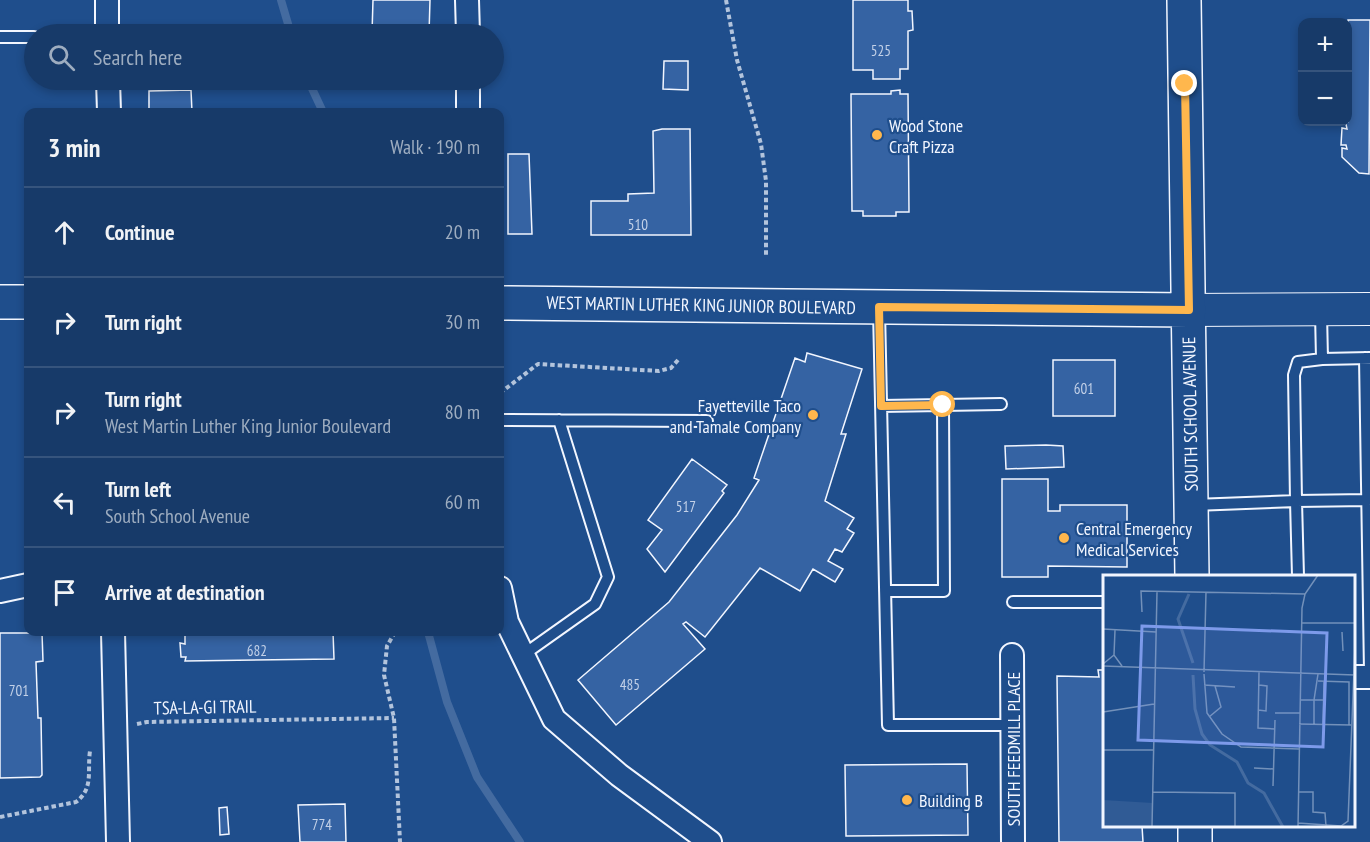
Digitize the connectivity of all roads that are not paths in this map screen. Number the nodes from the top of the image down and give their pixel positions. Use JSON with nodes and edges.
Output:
{"nodes":[{"id":1,"x":107,"y":0,"type":"edge"},
{"id":2,"x":467,"y":0,"type":"edge"},
{"id":3,"x":1184,"y":0,"type":"edge"},
{"id":4,"x":108,"y":24,"type":"edge"},
{"id":5,"x":468,"y":24,"type":"edge"},
{"id":6,"x":0,"y":37,"type":"edge"},
{"id":7,"x":24,"y":37,"type":"edge"},
{"id":8,"x":108,"y":90,"type":"edge"},
{"id":9,"x":468,"y":90,"type":"edge"},
{"id":10,"x":108,"y":108,"type":"edge"},
{"id":11,"x":468,"y":108,"type":"edge"},
{"id":12,"x":0,"y":302,"type":"edge"},
{"id":13,"x":24,"y":302,"type":"edge"},
{"id":14,"x":504,"y":303,"type":"edge"},
{"id":15,"x":879,"y":307,"type":"junction"},
{"id":16,"x":1321,"y":309,"type":"junction"},
{"id":17,"x":1370,"y":309,"type":"edge"},
{"id":18,"x":1189,"y":310,"type":"junction"},
{"id":19,"x":1368,"y":358,"type":"edge"},
{"id":20,"x":1322,"y":359,"type":"junction"},
{"id":21,"x":1001,"y":404,"type":"dead end"},
{"id":22,"x":943,"y":405,"type":"junction"},
{"id":23,"x":881,"y":406,"type":"junction"},
{"id":24,"x":504,"y":420,"type":"edge"},
{"id":25,"x":559,"y":420,"type":"junction"},
{"id":26,"x":707,"y":421,"type":"dead end"},
{"id":27,"x":1367,"y":500,"type":"junction"},
{"id":28,"x":1296,"y":501,"type":"junction"},
{"id":29,"x":1191,"y":505,"type":"junction"},
{"id":30,"x":1192,"y":575,"type":"edge"},
{"id":31,"x":1298,"y":575,"type":"edge"},
{"id":32,"x":24,"y":586,"type":"edge"},
{"id":33,"x":0,"y":591,"type":"edge"},
{"id":34,"x":885,"y":591,"type":"junction"},
{"id":35,"x":1013,"y":602,"type":"dead end"},
{"id":36,"x":1103,"y":602,"type":"edge"},
{"id":37,"x":504,"y":607,"type":"edge"},
{"id":38,"x":113,"y":636,"type":"edge"},
{"id":39,"x":523,"y":655,"type":"junction"},
{"id":40,"x":1012,"y":655,"type":"dead end"},
{"id":41,"x":1370,"y":672,"type":"edge"},
{"id":42,"x":1013,"y":725,"type":"junction"},
{"id":43,"x":118,"y":842,"type":"edge"},
{"id":44,"x":710,"y":842,"type":"edge"},
{"id":45,"x":1013,"y":842,"type":"edge"}],
"edges":[{"from":1,"to":4,"type":"street"},
{"from":2,"to":5,"type":"street"},
{"from":3,"to":18,"type":"main road","name":"SOUTH SCHOOL AVENUE"},
{"from":6,"to":7,"type":"lane"},
{"from":8,"to":10,"type":"street"},
{"from":9,"to":11,"type":"street"},
{"from":12,"to":13,"type":"main road"},
{"from":14,"to":15,"type":"main road","name":"WEST MARTIN LUTHER KING JUNIOR BOULEVARD"},
{"from":15,"to":18,"type":"main road","name":"WEST MARTIN LUTHER KING JUNIOR BOULEVARD"},
{"from":15,"to":23,"type":"lane"},
{"from":16,"to":17,"type":"main road","name":"WEST MARTIN LUTHER KING JUNIOR BOULEVARD"},
{"from":16,"to":18,"type":"main road","name":"WEST MARTIN LUTHER KING JUNIOR BOULEVARD"},
{"from":16,"to":20,"type":"lane"},
{"from":18,"to":29,"type":"main road","name":"SOUTH SCHOOL AVENUE"},
{"from":19,"to":20,"type":"lane"},
{"from":19,"to":27,"type":"lane"},
{"from":20,"to":28,"type":"lane"},
{"from":21,"to":22,"type":"lane"},
{"from":22,"to":23,"type":"lane"},
{"from":22,"to":34,"type":"lane"},
{"from":23,"to":34,"type":"lane"},
{"from":24,"to":25,"type":"lane"},
{"from":25,"to":26,"type":"lane"},
{"from":25,"to":39,"type":"lane"},
{"from":27,"to":28,"type":"lane"},
{"from":27,"to":41,"type":"lane"},
{"from":28,"to":29,"type":"lane"},
{"from":28,"to":31,"type":"lane"},
{"from":29,"to":30,"type":"main road","name":"SOUTH SCHOOL AVENUE"},
{"from":32,"to":33,"type":"street"},
{"from":34,"to":42,"type":"lane"},
{"from":35,"to":36,"type":"lane"},
{"from":37,"to":39,"type":"street"},
{"from":38,"to":43,"type":"street"},
{"from":39,"to":44,"type":"street"},
{"from":40,"to":42,"type":"street","name":"SOUTH FEEDMILL PLACE"},
{"from":42,"to":45,"type":"street","name":"SOUTH FEEDMILL PLACE"}]}
